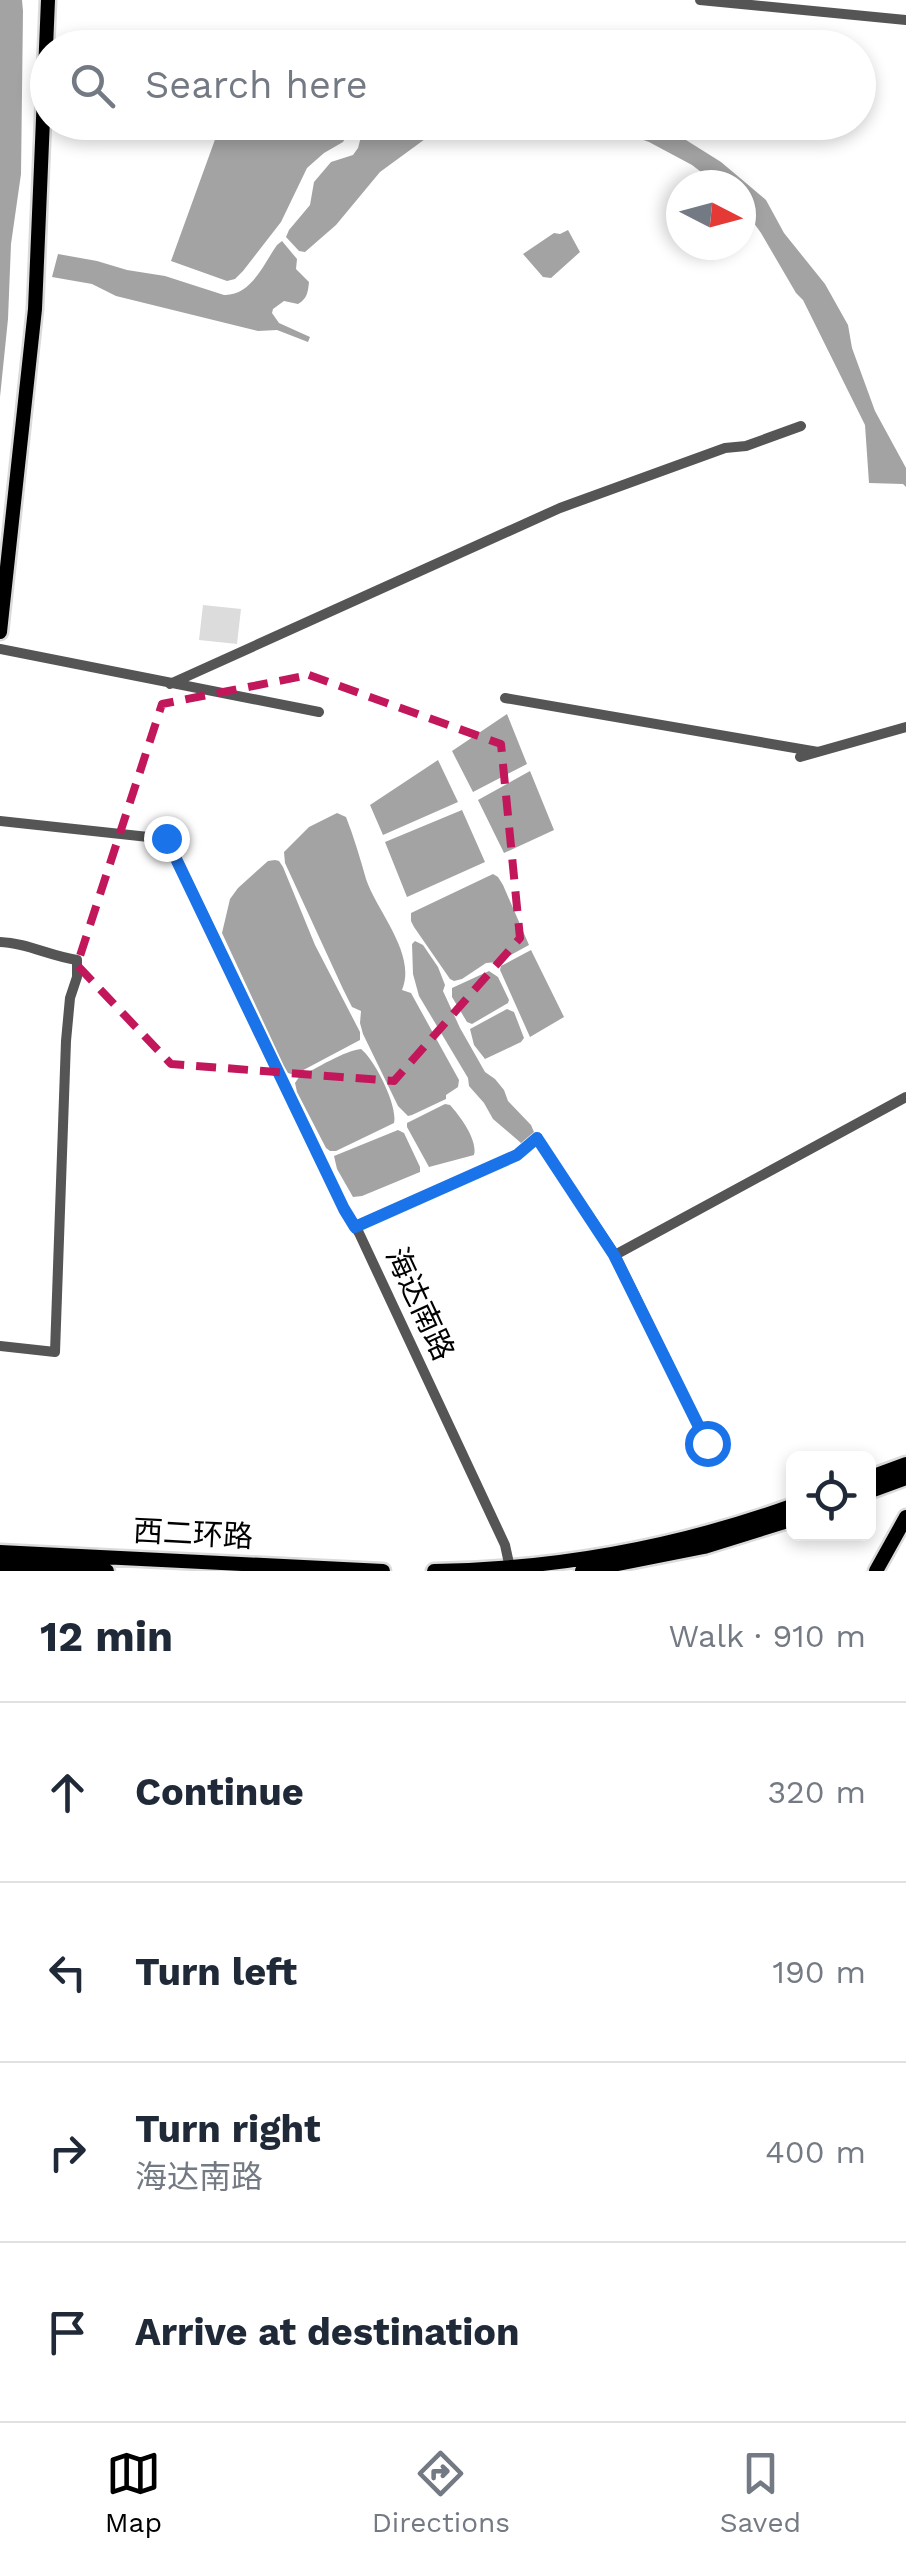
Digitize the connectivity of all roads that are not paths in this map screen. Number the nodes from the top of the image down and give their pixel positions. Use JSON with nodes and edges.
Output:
{"nodes":[{"id":1,"x":48,"y":0,"type":"edge"},
{"id":2,"x":700,"y":0,"type":"edge"},
{"id":3,"x":906,"y":20,"type":"edge"},
{"id":4,"x":47,"y":30,"type":"edge"},
{"id":5,"x":42,"y":140,"type":"edge"},
{"id":6,"x":801,"y":426,"type":"dead end"},
{"id":7,"x":0,"y":632,"type":"edge"},
{"id":8,"x":0,"y":649,"type":"edge"},
{"id":9,"x":170,"y":684,"type":"junction"},
{"id":10,"x":505,"y":698,"type":"dead end"},
{"id":11,"x":319,"y":712,"type":"dead end"},
{"id":12,"x":906,"y":727,"type":"edge"},
{"id":13,"x":818,"y":752,"type":"junction"},
{"id":14,"x":800,"y":757,"type":"dead end"},
{"id":15,"x":0,"y":820,"type":"edge"},
{"id":16,"x":0,"y":942,"type":"edge"},
{"id":17,"x":906,"y":1098,"type":"edge"},
{"id":18,"x":355,"y":1227,"type":"junction"},
{"id":19,"x":614,"y":1255,"type":"junction"},
{"id":20,"x":0,"y":1346,"type":"edge"},
{"id":21,"x":707,"y":1443,"type":"dead end"},
{"id":22,"x":906,"y":1464,"type":"edge"},
{"id":23,"x":876,"y":1475,"type":"edge"},
{"id":24,"x":906,"y":1478,"type":"edge"},
{"id":25,"x":876,"y":1489,"type":"edge"},
{"id":26,"x":786,"y":1508,"type":"edge"},
{"id":27,"x":906,"y":1517,"type":"edge"},
{"id":28,"x":786,"y":1521,"type":"edge"},
{"id":29,"x":655,"y":1550,"type":"junction"},
{"id":30,"x":0,"y":1552,"type":"edge"},
{"id":31,"x":0,"y":1566,"type":"edge"},
{"id":32,"x":510,"y":1568,"type":"junction"},
{"id":33,"x":107,"y":1571,"type":"edge"},
{"id":34,"x":383,"y":1571,"type":"edge"},
{"id":35,"x":434,"y":1571,"type":"edge"},
{"id":36,"x":480,"y":1571,"type":"edge"},
{"id":37,"x":582,"y":1571,"type":"edge"},
{"id":38,"x":631,"y":1571,"type":"edge"},
{"id":39,"x":876,"y":1571,"type":"edge"}],
"edges":[{"from":1,"to":4,"type":"main road"},
{"from":2,"to":3,"type":"street"},
{"from":5,"to":7,"type":"main road"},
{"from":6,"to":9,"type":"street"},
{"from":8,"to":9,"type":"street"},
{"from":9,"to":11,"type":"street"},
{"from":10,"to":13,"type":"street"},
{"from":12,"to":13,"type":"street"},
{"from":13,"to":14,"type":"street"},
{"from":15,"to":18,"type":"street","name":"海达南路"},
{"from":16,"to":20,"type":"street"},
{"from":17,"to":19,"type":"street"},
{"from":18,"to":19,"type":"street"},
{"from":18,"to":32,"type":"street","name":"海达南路"},
{"from":19,"to":21,"type":"street"},
{"from":22,"to":23,"type":"main road"},
{"from":24,"to":25,"type":"main road"},
{"from":26,"to":29,"type":"main road"},
{"from":27,"to":39,"type":"main road"},
{"from":28,"to":29,"type":"main road"},
{"from":29,"to":32,"type":"main road"},
{"from":29,"to":37,"type":"main road"},
{"from":29,"to":38,"type":"street"},
{"from":30,"to":34,"type":"main road","name":"西二环路"},
{"from":31,"to":33,"type":"main road","name":"西二环路"},
{"from":32,"to":36,"type":"main road"},
{"from":35,"to":36,"type":"main road"}]}
